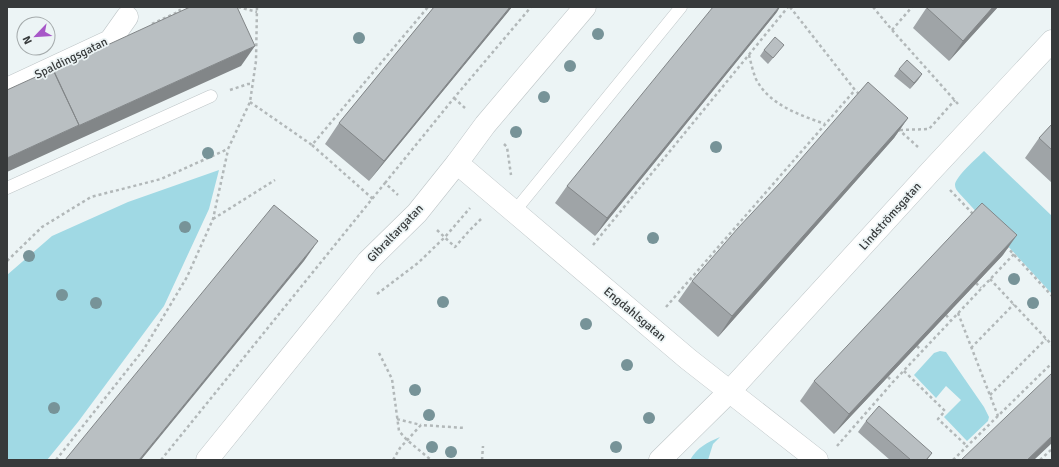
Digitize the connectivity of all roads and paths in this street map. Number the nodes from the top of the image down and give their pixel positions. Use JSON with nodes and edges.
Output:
{"nodes":[{"id":1,"x":238,"y":7,"type":"edge"},
{"id":2,"x":257,"y":7,"type":"edge"},
{"id":3,"x":428,"y":7,"type":"edge"},
{"id":4,"x":531,"y":7,"type":"edge"},
{"id":5,"x":585,"y":7,"type":"edge"},
{"id":6,"x":681,"y":7,"type":"edge"},
{"id":7,"x":789,"y":7,"type":"edge"},
{"id":8,"x":873,"y":7,"type":"edge"},
{"id":9,"x":912,"y":7,"type":"edge"},
{"id":10,"x":257,"y":12,"type":"junction"},
{"id":11,"x":127,"y":17,"type":"dead end"},
{"id":12,"x":892,"y":30,"type":"junction"},
{"id":13,"x":1052,"y":41,"type":"edge"},
{"id":14,"x":749,"y":55,"type":"junction"},
{"id":15,"x":7,"y":89,"type":"edge"},
{"id":16,"x":855,"y":90,"type":"junction"},
{"id":17,"x":860,"y":95,"type":"edge"},
{"id":18,"x":211,"y":96,"type":"dead end"},
{"id":19,"x":954,"y":100,"type":"junction"},
{"id":20,"x":250,"y":102,"type":"junction"},
{"id":21,"x":962,"y":109,"type":"dead end"},
{"id":22,"x":825,"y":124,"type":"junction"},
{"id":23,"x":894,"y":125,"type":"edge"},
{"id":24,"x":899,"y":130,"type":"junction"},
{"id":25,"x":312,"y":145,"type":"junction"},
{"id":26,"x":228,"y":149,"type":"junction"},
{"id":27,"x":922,"y":150,"type":"dead end"},
{"id":28,"x":456,"y":163,"type":"junction"},
{"id":29,"x":275,"y":180,"type":"dead end"},
{"id":30,"x":385,"y":183,"type":"edge"},
{"id":31,"x":7,"y":188,"type":"edge"},
{"id":32,"x":948,"y":188,"type":"dead end"},
{"id":33,"x":373,"y":199,"type":"dead end"},
{"id":34,"x":514,"y":212,"type":"junction"},
{"id":35,"x":464,"y":214,"type":"dead end"},
{"id":36,"x":975,"y":216,"type":"edge"},
{"id":37,"x":213,"y":220,"type":"junction"},
{"id":38,"x":1003,"y":243,"type":"edge"},
{"id":39,"x":589,"y":250,"type":"dead end"},
{"id":40,"x":1014,"y":254,"type":"junction"},
{"id":41,"x":7,"y":261,"type":"edge"},
{"id":42,"x":990,"y":279,"type":"junction"},
{"id":43,"x":976,"y":283,"type":"edge"},
{"id":44,"x":982,"y":288,"type":"junction"},
{"id":45,"x":1052,"y":296,"type":"edge"},
{"id":46,"x":371,"y":299,"type":"dead end"},
{"id":47,"x":1014,"y":304,"type":"junction"},
{"id":48,"x":662,"y":311,"type":"dead end"},
{"id":49,"x":958,"y":313,"type":"junction"},
{"id":50,"x":946,"y":315,"type":"edge"},
{"id":51,"x":951,"y":321,"type":"junction"},
{"id":52,"x":1046,"y":339,"type":"junction"},
{"id":53,"x":1052,"y":345,"type":"edge"},
{"id":54,"x":917,"y":346,"type":"edge"},
{"id":55,"x":971,"y":348,"type":"junction"},
{"id":56,"x":922,"y":351,"type":"junction"},
{"id":57,"x":379,"y":353,"type":"dead end"},
{"id":58,"x":1052,"y":363,"type":"edge"},
{"id":59,"x":904,"y":371,"type":"junction"},
{"id":60,"x":888,"y":377,"type":"edge"},
{"id":61,"x":893,"y":382,"type":"junction"},
{"id":62,"x":729,"y":392,"type":"junction"},
{"id":63,"x":990,"y":395,"type":"junction"},
{"id":64,"x":998,"y":416,"type":"junction"},
{"id":65,"x":397,"y":419,"type":"junction"},
{"id":66,"x":421,"y":425,"type":"junction"},
{"id":67,"x":465,"y":428,"type":"dead end"},
{"id":68,"x":407,"y":440,"type":"junction"},
{"id":69,"x":483,"y":446,"type":"dead end"},
{"id":70,"x":836,"y":446,"type":"dead end"},
{"id":71,"x":967,"y":446,"type":"junction"},
{"id":72,"x":1052,"y":449,"type":"edge"},
{"id":73,"x":56,"y":460,"type":"edge"},
{"id":74,"x":207,"y":460,"type":"edge"},
{"id":75,"x":393,"y":460,"type":"edge"},
{"id":76,"x":431,"y":460,"type":"edge"},
{"id":77,"x":482,"y":460,"type":"edge"},
{"id":78,"x":660,"y":460,"type":"edge"},
{"id":79,"x":817,"y":460,"type":"edge"},
{"id":80,"x":953,"y":460,"type":"edge"},
{"id":81,"x":1040,"y":460,"type":"edge"}],
"edges":[{"from":1,"to":10,"type":"path"},
{"from":2,"to":10,"type":"path"},
{"from":3,"to":25,"type":"path"},
{"from":4,"to":30,"type":"path"},
{"from":5,"to":28,"type":"street","name":"Gibraltargatan"},
{"from":6,"to":34,"type":"lane"},
{"from":7,"to":14,"type":"path"},
{"from":7,"to":16,"type":"path"},
{"from":8,"to":12,"type":"path"},
{"from":9,"to":12,"type":"path"},
{"from":10,"to":20,"type":"path"},
{"from":11,"to":15,"type":"street","name":"Spaldingsgatan"},
{"from":12,"to":19,"type":"path"},
{"from":13,"to":62,"type":"street","name":"Lindströmsgatan"},
{"from":14,"to":22,"type":"path"},
{"from":14,"to":39,"type":"path"},
{"from":16,"to":17,"type":"path"},
{"from":16,"to":22,"type":"path"},
{"from":18,"to":31,"type":"lane"},
{"from":19,"to":21,"type":"path"},
{"from":19,"to":24,"type":"path"},
{"from":20,"to":25,"type":"path"},
{"from":20,"to":26,"type":"path"},
{"from":22,"to":48,"type":"path"},
{"from":23,"to":24,"type":"path"},
{"from":24,"to":27,"type":"path"},
{"from":25,"to":33,"type":"path"},
{"from":26,"to":37,"type":"path"},
{"from":26,"to":41,"type":"path"},
{"from":28,"to":34,"type":"street","name":"Engdahlsgatan"},
{"from":28,"to":74,"type":"street","name":"Gibraltargatan"},
{"from":29,"to":37,"type":"path"},
{"from":32,"to":36,"type":"path"},
{"from":34,"to":62,"type":"street","name":"Engdahlsgatan"},
{"from":35,"to":46,"type":"path"},
{"from":37,"to":73,"type":"path"},
{"from":38,"to":40,"type":"path"},
{"from":40,"to":42,"type":"path"},
{"from":40,"to":45,"type":"path"},
{"from":42,"to":44,"type":"path"},
{"from":42,"to":47,"type":"path"},
{"from":43,"to":44,"type":"path"},
{"from":44,"to":49,"type":"path"},
{"from":47,"to":52,"type":"path"},
{"from":47,"to":55,"type":"path"},
{"from":49,"to":51,"type":"path"},
{"from":49,"to":55,"type":"path"},
{"from":50,"to":51,"type":"path"},
{"from":51,"to":56,"type":"path"},
{"from":52,"to":53,"type":"path"},
{"from":52,"to":63,"type":"path"},
{"from":54,"to":56,"type":"path"},
{"from":55,"to":63,"type":"path"},
{"from":56,"to":59,"type":"path"},
{"from":57,"to":65,"type":"path"},
{"from":58,"to":64,"type":"path"},
{"from":59,"to":61,"type":"path"},
{"from":59,"to":71,"type":"path"},
{"from":60,"to":61,"type":"path"},
{"from":61,"to":70,"type":"path"},
{"from":62,"to":78,"type":"street","name":"Lindströmsgatan"},
{"from":62,"to":79,"type":"street","name":"Engdahlsgatan"},
{"from":63,"to":64,"type":"path"},
{"from":64,"to":71,"type":"path"},
{"from":65,"to":66,"type":"path"},
{"from":65,"to":68,"type":"path"},
{"from":66,"to":67,"type":"path"},
{"from":66,"to":68,"type":"path"},
{"from":68,"to":75,"type":"path"},
{"from":68,"to":76,"type":"path"},
{"from":69,"to":77,"type":"path"},
{"from":71,"to":80,"type":"path"},
{"from":72,"to":81,"type":"path"}]}
